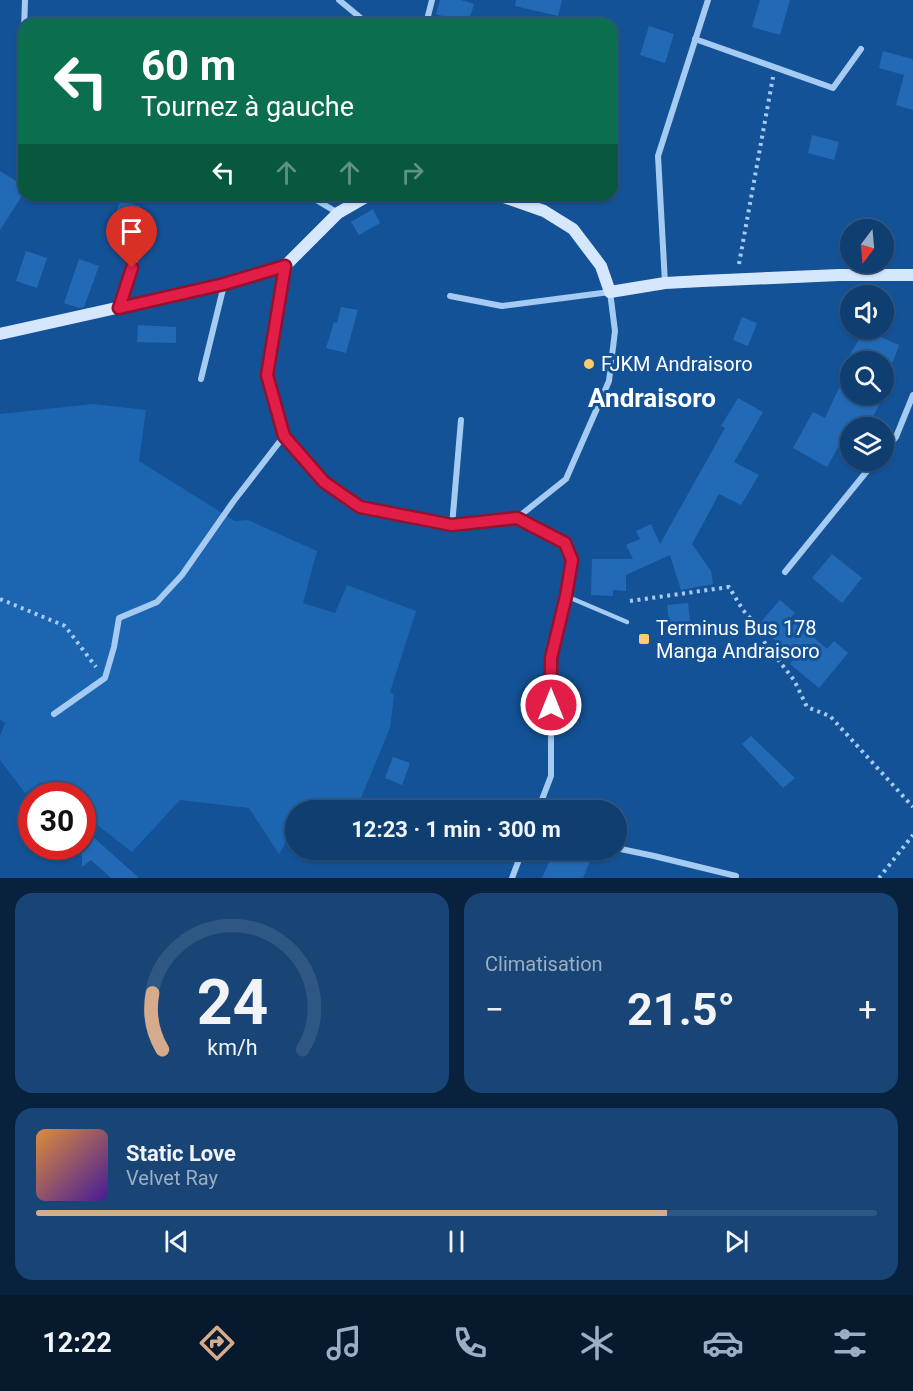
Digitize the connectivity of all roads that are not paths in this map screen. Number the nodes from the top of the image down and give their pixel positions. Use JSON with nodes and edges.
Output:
{"nodes":[{"id":1,"x":26,"y":0,"type":"edge"},
{"id":2,"x":339,"y":0,"type":"edge"},
{"id":3,"x":432,"y":0,"type":"edge"},
{"id":4,"x":708,"y":0,"type":"edge"},
{"id":5,"x":25,"y":18,"type":"edge"},
{"id":6,"x":361,"y":18,"type":"edge"},
{"id":7,"x":428,"y":18,"type":"edge"},
{"id":8,"x":695,"y":39,"type":"junction"},
{"id":9,"x":861,"y":49,"type":"dead end"},
{"id":10,"x":318,"y":201,"type":"edge"},
{"id":11,"x":359,"y":201,"type":"edge"},
{"id":12,"x":515,"y":201,"type":"edge"},
{"id":13,"x":338,"y":213,"type":"junction"},
{"id":14,"x":146,"y":227,"type":"dead end"},
{"id":15,"x":285,"y":266,"type":"junction"},
{"id":16,"x":913,"y":276,"type":"edge"},
{"id":17,"x":224,"y":284,"type":"junction"},
{"id":18,"x":665,"y":284,"type":"junction"},
{"id":19,"x":610,"y":292,"type":"junction"},
{"id":20,"x":450,"y":296,"type":"dead end"},
{"id":21,"x":119,"y":308,"type":"junction"},
{"id":22,"x":0,"y":334,"type":"edge"},
{"id":23,"x":201,"y":379,"type":"dead end"},
{"id":24,"x":913,"y":395,"type":"edge"},
{"id":25,"x":461,"y":420,"type":"dead end"},
{"id":26,"x":284,"y":436,"type":"junction"},
{"id":27,"x":894,"y":440,"type":"edge"},
{"id":28,"x":867,"y":471,"type":"edge"},
{"id":29,"x":517,"y":518,"type":"junction"},
{"id":30,"x":452,"y":525,"type":"junction"},
{"id":31,"x":785,"y":572,"type":"dead end"},
{"id":32,"x":566,"y":596,"type":"junction"},
{"id":33,"x":627,"y":622,"type":"dead end"},
{"id":34,"x":54,"y":714,"type":"dead end"},
{"id":35,"x":542,"y":800,"type":"edge"},
{"id":36,"x":627,"y":850,"type":"edge"},
{"id":37,"x":519,"y":860,"type":"edge"},
{"id":38,"x":736,"y":876,"type":"dead end"},
{"id":39,"x":512,"y":878,"type":"edge"}],
"edges":[{"from":1,"to":5,"type":"street"},
{"from":2,"to":6,"type":"street"},
{"from":3,"to":7,"type":"street"},
{"from":4,"to":8,"type":"street"},
{"from":8,"to":9,"type":"street"},
{"from":8,"to":18,"type":"street"},
{"from":10,"to":13,"type":"street"},
{"from":11,"to":13,"type":"street"},
{"from":12,"to":19,"type":"street"},
{"from":13,"to":15,"type":"street"},
{"from":14,"to":21,"type":"street"},
{"from":15,"to":17,"type":"street"},
{"from":15,"to":26,"type":"street"},
{"from":16,"to":18,"type":"street"},
{"from":17,"to":21,"type":"street"},
{"from":17,"to":23,"type":"street"},
{"from":18,"to":19,"type":"street"},
{"from":19,"to":20,"type":"street"},
{"from":19,"to":29,"type":"street"},
{"from":21,"to":22,"type":"street"},
{"from":24,"to":27,"type":"street"},
{"from":25,"to":30,"type":"street"},
{"from":26,"to":30,"type":"street"},
{"from":26,"to":34,"type":"street"},
{"from":28,"to":31,"type":"street"},
{"from":29,"to":30,"type":"street"},
{"from":29,"to":32,"type":"street"},
{"from":32,"to":33,"type":"lane"},
{"from":32,"to":35,"type":"street"},
{"from":36,"to":38,"type":"street"},
{"from":37,"to":39,"type":"street"}]}
